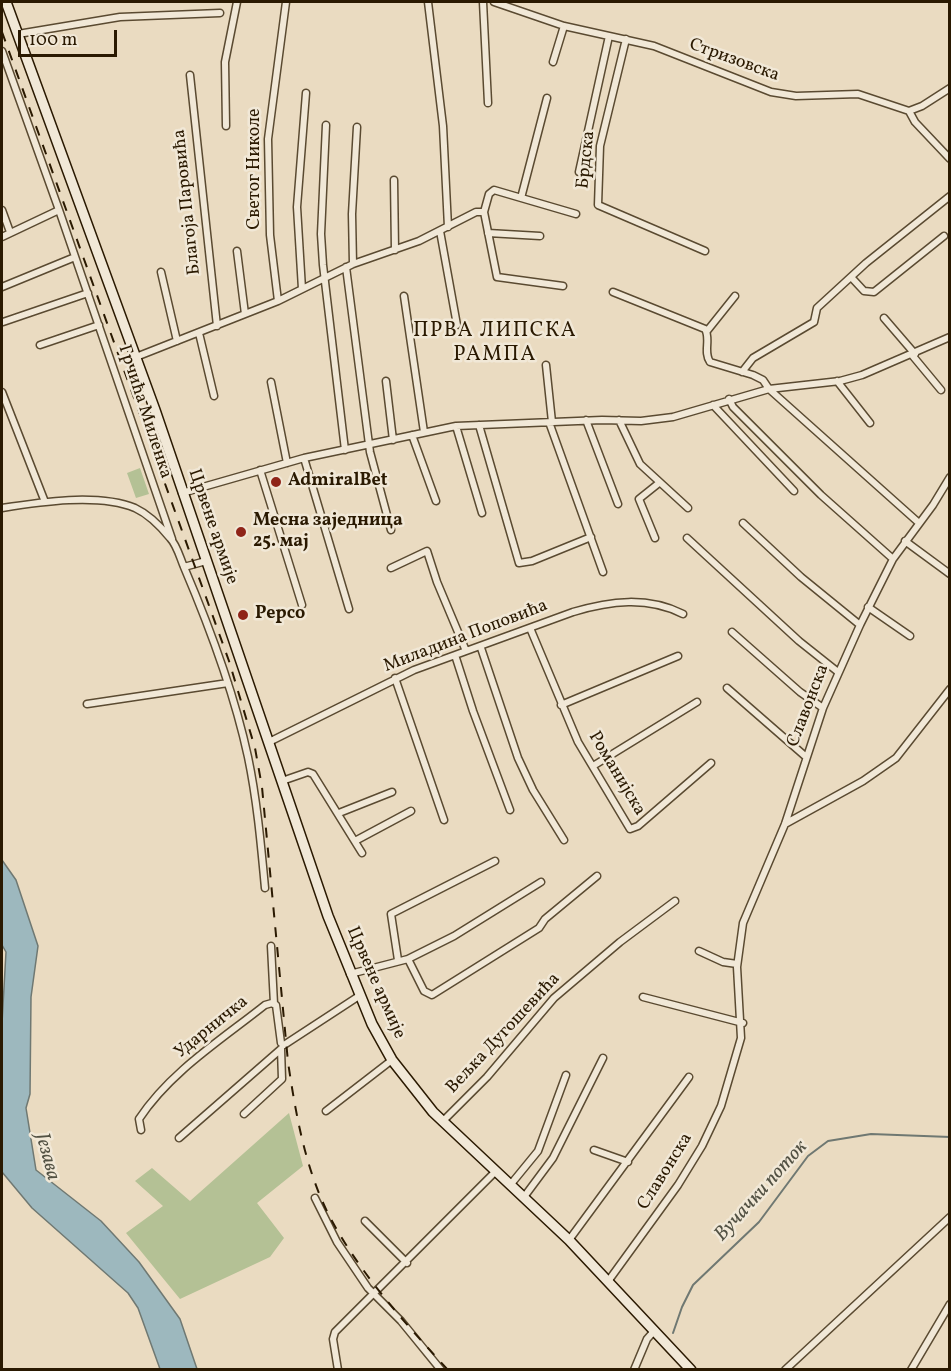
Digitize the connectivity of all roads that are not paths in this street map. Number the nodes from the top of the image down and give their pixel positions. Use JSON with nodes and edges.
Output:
{"nodes":[{"id":1,"x":6,"y":2,"type":"edge"},
{"id":2,"x":237,"y":2,"type":"edge"},
{"id":3,"x":286,"y":2,"type":"edge"},
{"id":4,"x":428,"y":2,"type":"edge"},
{"id":5,"x":483,"y":2,"type":"edge"},
{"id":6,"x":494,"y":2,"type":"edge"},
{"id":7,"x":220,"y":13,"type":"dead end"},
{"id":8,"x":564,"y":26,"type":"junction"},
{"id":9,"x":18,"y":34,"type":"junction"},
{"id":10,"x":609,"y":36,"type":"junction"},
{"id":11,"x":626,"y":39,"type":"junction"},
{"id":12,"x":2,"y":51,"type":"edge"},
{"id":13,"x":553,"y":62,"type":"dead end"},
{"id":14,"x":190,"y":75,"type":"dead end"},
{"id":15,"x":950,"y":88,"type":"edge"},
{"id":16,"x":306,"y":93,"type":"dead end"},
{"id":17,"x":547,"y":98,"type":"dead end"},
{"id":18,"x":488,"y":102,"type":"dead end"},
{"id":19,"x":909,"y":111,"type":"junction"},
{"id":20,"x":326,"y":125,"type":"dead end"},
{"id":21,"x":226,"y":126,"type":"dead end"},
{"id":22,"x":357,"y":127,"type":"dead end"},
{"id":23,"x":950,"y":159,"type":"edge"},
{"id":24,"x":579,"y":172,"type":"dead end"},
{"id":25,"x":394,"y":180,"type":"dead end"},
{"id":26,"x":950,"y":196,"type":"edge"},
{"id":27,"x":521,"y":198,"type":"junction"},
{"id":28,"x":2,"y":210,"type":"edge"},
{"id":29,"x":59,"y":210,"type":"junction"},
{"id":30,"x":484,"y":212,"type":"junction"},
{"id":31,"x":576,"y":214,"type":"dead end"},
{"id":32,"x":448,"y":227,"type":"junction"},
{"id":33,"x":440,"y":231,"type":"junction"},
{"id":34,"x":10,"y":232,"type":"junction"},
{"id":35,"x":488,"y":232,"type":"junction"},
{"id":36,"x":540,"y":236,"type":"dead end"},
{"id":37,"x":2,"y":237,"type":"edge"},
{"id":38,"x":944,"y":237,"type":"dead end"},
{"id":39,"x":395,"y":250,"type":"junction"},
{"id":40,"x":237,"y":251,"type":"dead end"},
{"id":41,"x":705,"y":251,"type":"dead end"},
{"id":42,"x":75,"y":257,"type":"junction"},
{"id":43,"x":353,"y":264,"type":"junction"},
{"id":44,"x":346,"y":267,"type":"junction"},
{"id":45,"x":161,"y":272,"type":"dead end"},
{"id":46,"x":851,"y":277,"type":"junction"},
{"id":47,"x":324,"y":278,"type":"junction"},
{"id":48,"x":2,"y":286,"type":"edge"},
{"id":49,"x":563,"y":286,"type":"dead end"},
{"id":50,"x":302,"y":289,"type":"junction"},
{"id":51,"x":613,"y":292,"type":"dead end"},
{"id":52,"x":88,"y":294,"type":"junction"},
{"id":53,"x":404,"y":296,"type":"dead end"},
{"id":54,"x":735,"y":296,"type":"dead end"},
{"id":55,"x":278,"y":301,"type":"junction"},
{"id":56,"x":245,"y":314,"type":"junction"},
{"id":57,"x":884,"y":318,"type":"dead end"},
{"id":58,"x":3,"y":322,"type":"dead end"},
{"id":59,"x":99,"y":325,"type":"junction"},
{"id":60,"x":458,"y":325,"type":"dead end"},
{"id":61,"x":217,"y":326,"type":"junction"},
{"id":62,"x":707,"y":331,"type":"junction"},
{"id":63,"x":199,"y":333,"type":"junction"},
{"id":64,"x":950,"y":337,"type":"edge"},
{"id":65,"x":177,"y":341,"type":"junction"},
{"id":66,"x":40,"y":345,"type":"dead end"},
{"id":67,"x":914,"y":355,"type":"junction"},
{"id":68,"x":136,"y":357,"type":"junction"},
{"id":69,"x":546,"y":365,"type":"dead end"},
{"id":70,"x":742,"y":372,"type":"junction"},
{"id":71,"x":386,"y":381,"type":"dead end"},
{"id":72,"x":837,"y":381,"type":"junction"},
{"id":73,"x":271,"y":382,"type":"dead end"},
{"id":74,"x":769,"y":389,"type":"junction"},
{"id":75,"x":941,"y":390,"type":"dead end"},
{"id":76,"x":2,"y":392,"type":"edge"},
{"id":77,"x":214,"y":396,"type":"dead end"},
{"id":78,"x":729,"y":399,"type":"junction"},
{"id":79,"x":713,"y":405,"type":"junction"},
{"id":80,"x":586,"y":420,"type":"junction"},
{"id":81,"x":619,"y":420,"type":"junction"},
{"id":82,"x":551,"y":422,"type":"junction"},
{"id":83,"x":870,"y":423,"type":"dead end"},
{"id":84,"x":479,"y":424,"type":"junction"},
{"id":85,"x":456,"y":426,"type":"junction"},
{"id":86,"x":424,"y":432,"type":"junction"},
{"id":87,"x":412,"y":435,"type":"junction"},
{"id":88,"x":393,"y":440,"type":"junction"},
{"id":89,"x":370,"y":446,"type":"junction"},
{"id":90,"x":345,"y":450,"type":"junction"},
{"id":91,"x":304,"y":458,"type":"junction"},
{"id":92,"x":286,"y":463,"type":"junction"},
{"id":93,"x":260,"y":470,"type":"junction"},
{"id":94,"x":950,"y":477,"type":"edge"},
{"id":95,"x":659,"y":483,"type":"junction"},
{"id":96,"x":794,"y":491,"type":"dead end"},
{"id":97,"x":182,"y":492,"type":"junction"},
{"id":98,"x":436,"y":501,"type":"dead end"},
{"id":99,"x":45,"y":502,"type":"junction"},
{"id":100,"x":618,"y":504,"type":"dead end"},
{"id":101,"x":2,"y":508,"type":"edge"},
{"id":102,"x":688,"y":508,"type":"dead end"},
{"id":103,"x":482,"y":513,"type":"dead end"},
{"id":104,"x":743,"y":523,"type":"dead end"},
{"id":105,"x":919,"y":524,"type":"junction"},
{"id":106,"x":391,"y":530,"type":"dead end"},
{"id":107,"x":591,"y":537,"type":"junction"},
{"id":108,"x":687,"y":537,"type":"dead end"},
{"id":109,"x":655,"y":538,"type":"dead end"},
{"id":110,"x":172,"y":539,"type":"junction"},
{"id":111,"x":905,"y":541,"type":"junction"},
{"id":112,"x":893,"y":559,"type":"junction"},
{"id":113,"x":206,"y":561,"type":"junction"},
{"id":114,"x":183,"y":567,"type":"junction"},
{"id":115,"x":391,"y":568,"type":"dead end"},
{"id":116,"x":603,"y":572,"type":"dead end"},
{"id":117,"x":950,"y":574,"type":"edge"},
{"id":118,"x":302,"y":604,"type":"dead end"},
{"id":119,"x":868,"y":607,"type":"junction"},
{"id":120,"x":349,"y":609,"type":"dead end"},
{"id":121,"x":683,"y":614,"type":"dead end"},
{"id":122,"x":860,"y":625,"type":"junction"},
{"id":123,"x":530,"y":628,"type":"junction"},
{"id":124,"x":732,"y":632,"type":"dead end"},
{"id":125,"x":910,"y":636,"type":"dead end"},
{"id":126,"x":482,"y":648,"type":"junction"},
{"id":127,"x":466,"y":651,"type":"junction"},
{"id":128,"x":455,"y":655,"type":"junction"},
{"id":129,"x":678,"y":656,"type":"dead end"},
{"id":130,"x":838,"y":672,"type":"junction"},
{"id":131,"x":395,"y":678,"type":"junction"},
{"id":132,"x":228,"y":682,"type":"junction"},
{"id":133,"x":727,"y":688,"type":"dead end"},
{"id":134,"x":950,"y":688,"type":"edge"},
{"id":135,"x":697,"y":702,"type":"dead end"},
{"id":136,"x":87,"y":704,"type":"dead end"},
{"id":137,"x":561,"y":705,"type":"junction"},
{"id":138,"x":823,"y":708,"type":"junction"},
{"id":139,"x":269,"y":742,"type":"junction"},
{"id":140,"x":805,"y":756,"type":"junction"},
{"id":141,"x":711,"y":763,"type":"dead end"},
{"id":142,"x":593,"y":766,"type":"junction"},
{"id":143,"x":282,"y":782,"type":"junction"},
{"id":144,"x":392,"y":792,"type":"dead end"},
{"id":145,"x":510,"y":810,"type":"dead end"},
{"id":146,"x":411,"y":811,"type":"dead end"},
{"id":147,"x":339,"y":813,"type":"junction"},
{"id":148,"x":444,"y":820,"type":"dead end"},
{"id":149,"x":785,"y":824,"type":"junction"},
{"id":150,"x":564,"y":840,"type":"dead end"},
{"id":151,"x":355,"y":841,"type":"junction"},
{"id":152,"x":362,"y":853,"type":"dead end"},
{"id":153,"x":495,"y":861,"type":"dead end"},
{"id":154,"x":597,"y":876,"type":"dead end"},
{"id":155,"x":541,"y":882,"type":"dead end"},
{"id":156,"x":265,"y":888,"type":"dead end"},
{"id":157,"x":675,"y":901,"type":"dead end"},
{"id":158,"x":271,"y":946,"type":"dead end"},
{"id":159,"x":699,"y":951,"type":"dead end"},
{"id":160,"x":408,"y":959,"type":"junction"},
{"id":161,"x":398,"y":960,"type":"junction"},
{"id":162,"x":737,"y":964,"type":"junction"},
{"id":163,"x":350,"y":974,"type":"junction"},
{"id":164,"x":359,"y":996,"type":"junction"},
{"id":165,"x":643,"y":997,"type":"dead end"},
{"id":166,"x":274,"y":1004,"type":"junction"},
{"id":167,"x":742,"y":1023,"type":"junction"},
{"id":168,"x":282,"y":1047,"type":"junction"},
{"id":169,"x":603,"y":1058,"type":"dead end"},
{"id":170,"x":392,"y":1060,"type":"junction"},
{"id":171,"x":566,"y":1075,"type":"dead end"},
{"id":172,"x":689,"y":1077,"type":"dead end"},
{"id":173,"x":326,"y":1111,"type":"dead end"},
{"id":174,"x":244,"y":1114,"type":"dead end"},
{"id":175,"x":442,"y":1122,"type":"junction"},
{"id":176,"x":141,"y":1130,"type":"dead end"},
{"id":177,"x":179,"y":1137,"type":"dead end"},
{"id":178,"x":594,"y":1150,"type":"dead end"},
{"id":179,"x":628,"y":1162,"type":"junction"},
{"id":180,"x":496,"y":1171,"type":"junction"},
{"id":181,"x":511,"y":1184,"type":"junction"},
{"id":182,"x":524,"y":1197,"type":"junction"},
{"id":183,"x":315,"y":1198,"type":"dead end"},
{"id":184,"x":950,"y":1217,"type":"edge"},
{"id":185,"x":365,"y":1221,"type":"dead end"},
{"id":186,"x":569,"y":1240,"type":"junction"},
{"id":187,"x":407,"y":1263,"type":"junction"},
{"id":188,"x":609,"y":1280,"type":"junction"},
{"id":189,"x":374,"y":1295,"type":"junction"},
{"id":190,"x":950,"y":1304,"type":"edge"},
{"id":191,"x":655,"y":1330,"type":"junction"},
{"id":192,"x":338,"y":1370,"type":"edge"},
{"id":193,"x":441,"y":1370,"type":"edge"},
{"id":194,"x":634,"y":1370,"type":"edge"},
{"id":195,"x":691,"y":1370,"type":"edge"},
{"id":196,"x":785,"y":1370,"type":"edge"},
{"id":197,"x":911,"y":1370,"type":"edge"}],
"edges":[{"from":1,"to":9,"type":"main road","name":"Црвене армије"},
{"from":2,"to":21,"type":"street"},
{"from":3,"to":55,"type":"street","name":"Светог Николе"},
{"from":4,"to":32,"type":"street"},
{"from":5,"to":18,"type":"street"},
{"from":6,"to":8,"type":"street","name":"Стризовска"},
{"from":7,"to":9,"type":"street"},
{"from":8,"to":10,"type":"street","name":"Стризовска"},
{"from":8,"to":13,"type":"street"},
{"from":9,"to":68,"type":"main road","name":"Црвене армије"},
{"from":10,"to":11,"type":"street","name":"Стризовска"},
{"from":10,"to":24,"type":"street"},
{"from":11,"to":19,"type":"street","name":"Стризовска"},
{"from":11,"to":41,"type":"street","name":"Брдска"},
{"from":12,"to":29,"type":"street","name":"Грчића Миленка"},
{"from":14,"to":61,"type":"street","name":"Благоја Паровића"},
{"from":15,"to":19,"type":"street"},
{"from":16,"to":50,"type":"street"},
{"from":17,"to":27,"type":"street"},
{"from":19,"to":23,"type":"street"},
{"from":20,"to":47,"type":"street"},
{"from":22,"to":43,"type":"street"},
{"from":25,"to":39,"type":"street"},
{"from":26,"to":46,"type":"street"},
{"from":27,"to":30,"type":"street"},
{"from":27,"to":31,"type":"street"},
{"from":28,"to":34,"type":"street"},
{"from":29,"to":34,"type":"street"},
{"from":29,"to":42,"type":"street","name":"Грчића Миленка"},
{"from":30,"to":32,"type":"street"},
{"from":30,"to":35,"type":"street"},
{"from":32,"to":33,"type":"street"},
{"from":33,"to":39,"type":"street"},
{"from":33,"to":60,"type":"street"},
{"from":34,"to":37,"type":"street"},
{"from":35,"to":36,"type":"street"},
{"from":35,"to":49,"type":"street"},
{"from":38,"to":46,"type":"street"},
{"from":39,"to":43,"type":"street"},
{"from":40,"to":56,"type":"street"},
{"from":42,"to":48,"type":"street"},
{"from":42,"to":52,"type":"street","name":"Грчића Миленка"},
{"from":43,"to":44,"type":"street"},
{"from":44,"to":47,"type":"street"},
{"from":44,"to":89,"type":"street"},
{"from":45,"to":65,"type":"street"},
{"from":46,"to":70,"type":"street"},
{"from":47,"to":50,"type":"street"},
{"from":47,"to":90,"type":"street"},
{"from":50,"to":55,"type":"street"},
{"from":51,"to":62,"type":"street"},
{"from":52,"to":58,"type":"street"},
{"from":52,"to":59,"type":"street","name":"Грчића Миленка"},
{"from":53,"to":86,"type":"street"},
{"from":54,"to":62,"type":"street"},
{"from":55,"to":56,"type":"street"},
{"from":56,"to":61,"type":"street"},
{"from":57,"to":67,"type":"street"},
{"from":59,"to":66,"type":"street"},
{"from":59,"to":110,"type":"street","name":"Грчића Миленка"},
{"from":61,"to":63,"type":"street"},
{"from":62,"to":70,"type":"street"},
{"from":63,"to":65,"type":"street"},
{"from":63,"to":77,"type":"street"},
{"from":64,"to":67,"type":"street"},
{"from":65,"to":68,"type":"street"},
{"from":67,"to":72,"type":"street"},
{"from":67,"to":75,"type":"street"},
{"from":68,"to":97,"type":"main road","name":"Црвене армије"},
{"from":69,"to":82,"type":"street"},
{"from":70,"to":74,"type":"street"},
{"from":71,"to":88,"type":"street"},
{"from":72,"to":74,"type":"street"},
{"from":72,"to":83,"type":"street"},
{"from":73,"to":92,"type":"street"},
{"from":74,"to":78,"type":"street"},
{"from":74,"to":105,"type":"street"},
{"from":76,"to":99,"type":"street"},
{"from":78,"to":79,"type":"street"},
{"from":78,"to":112,"type":"street"},
{"from":79,"to":81,"type":"street"},
{"from":79,"to":96,"type":"street"},
{"from":80,"to":81,"type":"street"},
{"from":80,"to":82,"type":"street"},
{"from":80,"to":100,"type":"street"},
{"from":81,"to":95,"type":"street"},
{"from":82,"to":84,"type":"street"},
{"from":82,"to":107,"type":"street"},
{"from":84,"to":85,"type":"street"},
{"from":84,"to":107,"type":"street"},
{"from":85,"to":86,"type":"street"},
{"from":85,"to":103,"type":"street"},
{"from":86,"to":87,"type":"street"},
{"from":87,"to":88,"type":"street"},
{"from":87,"to":98,"type":"street"},
{"from":88,"to":89,"type":"street"},
{"from":89,"to":90,"type":"street"},
{"from":89,"to":106,"type":"street"},
{"from":90,"to":91,"type":"street"},
{"from":91,"to":92,"type":"street"},
{"from":91,"to":120,"type":"street"},
{"from":92,"to":93,"type":"street"},
{"from":93,"to":97,"type":"street"},
{"from":93,"to":118,"type":"street"},
{"from":94,"to":105,"type":"street","name":"Славонска"},
{"from":95,"to":102,"type":"street"},
{"from":95,"to":109,"type":"street"},
{"from":97,"to":113,"type":"main road","name":"Црвене армије"},
{"from":99,"to":101,"type":"street"},
{"from":99,"to":110,"type":"street"},
{"from":104,"to":122,"type":"street"},
{"from":105,"to":111,"type":"street","name":"Славонска"},
{"from":107,"to":116,"type":"street"},
{"from":108,"to":130,"type":"street"},
{"from":110,"to":114,"type":"street","name":"Грчића Миленка"},
{"from":111,"to":112,"type":"street","name":"Славонска"},
{"from":111,"to":117,"type":"street"},
{"from":112,"to":119,"type":"street","name":"Славонска"},
{"from":113,"to":114,"type":"street"},
{"from":113,"to":139,"type":"main road","name":"Црвене армије"},
{"from":114,"to":132,"type":"street","name":"Грчића Миленка"},
{"from":115,"to":127,"type":"street"},
{"from":119,"to":122,"type":"street","name":"Славонска"},
{"from":119,"to":125,"type":"street"},
{"from":121,"to":123,"type":"street","name":"Миладина Поповића"},
{"from":122,"to":130,"type":"street","name":"Славонска"},
{"from":123,"to":126,"type":"street","name":"Миладина Поповића"},
{"from":123,"to":137,"type":"street","name":"Романијска"},
{"from":124,"to":138,"type":"street"},
{"from":126,"to":127,"type":"street","name":"Миладина Поповића"},
{"from":126,"to":150,"type":"street"},
{"from":127,"to":128,"type":"street","name":"Миладина Поповића"},
{"from":128,"to":131,"type":"street","name":"Миладина Поповића"},
{"from":128,"to":145,"type":"street"},
{"from":129,"to":137,"type":"street"},
{"from":130,"to":138,"type":"street","name":"Славонска"},
{"from":131,"to":139,"type":"street","name":"Миладина Поповића"},
{"from":131,"to":148,"type":"street"},
{"from":132,"to":136,"type":"street"},
{"from":132,"to":156,"type":"street","name":"Грчића Миленка"},
{"from":133,"to":140,"type":"street"},
{"from":134,"to":149,"type":"street"},
{"from":135,"to":142,"type":"street"},
{"from":137,"to":142,"type":"street","name":"Романијска"},
{"from":138,"to":140,"type":"street","name":"Славонска"},
{"from":139,"to":143,"type":"main road","name":"Црвене армије"},
{"from":140,"to":149,"type":"street","name":"Славонска"},
{"from":141,"to":142,"type":"street","name":"Романијска"},
{"from":143,"to":147,"type":"street"},
{"from":143,"to":163,"type":"main road","name":"Црвене армије"},
{"from":144,"to":147,"type":"street"},
{"from":146,"to":151,"type":"street"},
{"from":147,"to":151,"type":"street"},
{"from":149,"to":162,"type":"street","name":"Славонска"},
{"from":151,"to":152,"type":"street"},
{"from":153,"to":161,"type":"street"},
{"from":154,"to":160,"type":"street"},
{"from":155,"to":160,"type":"street"},
{"from":157,"to":175,"type":"street","name":"Вељка Дугошевића"},
{"from":158,"to":166,"type":"street"},
{"from":159,"to":162,"type":"street"},
{"from":160,"to":161,"type":"street"},
{"from":161,"to":163,"type":"street"},
{"from":162,"to":167,"type":"street","name":"Славонска"},
{"from":163,"to":164,"type":"main road","name":"Црвене армије"},
{"from":164,"to":168,"type":"street"},
{"from":164,"to":170,"type":"main road","name":"Црвене армије"},
{"from":165,"to":167,"type":"street"},
{"from":166,"to":168,"type":"street","name":"Ударничка"},
{"from":166,"to":176,"type":"street","name":"Ударничка"},
{"from":167,"to":188,"type":"street","name":"Славонска"},
{"from":168,"to":174,"type":"street","name":"Ударничка"},
{"from":168,"to":177,"type":"street"},
{"from":169,"to":182,"type":"street"},
{"from":170,"to":173,"type":"street","name":"Црвене армије"},
{"from":170,"to":175,"type":"main road","name":"Црвене армије"},
{"from":171,"to":181,"type":"street"},
{"from":172,"to":179,"type":"street"},
{"from":175,"to":180,"type":"main road","name":"Црвене армије"},
{"from":178,"to":179,"type":"street"},
{"from":179,"to":186,"type":"street"},
{"from":180,"to":181,"type":"main road","name":"Црвене армије"},
{"from":180,"to":187,"type":"street"},
{"from":181,"to":182,"type":"main road","name":"Црвене армије"},
{"from":182,"to":186,"type":"main road","name":"Црвене армије"},
{"from":183,"to":189,"type":"street"},
{"from":184,"to":196,"type":"street"},
{"from":185,"to":187,"type":"street"},
{"from":186,"to":188,"type":"main road","name":"Црвене армије"},
{"from":187,"to":189,"type":"street"},
{"from":188,"to":191,"type":"main road","name":"Црвене армије"},
{"from":189,"to":192,"type":"street"},
{"from":189,"to":193,"type":"street"},
{"from":190,"to":197,"type":"street"},
{"from":191,"to":194,"type":"street"},
{"from":191,"to":195,"type":"main road","name":"Црвене армије"}]}
